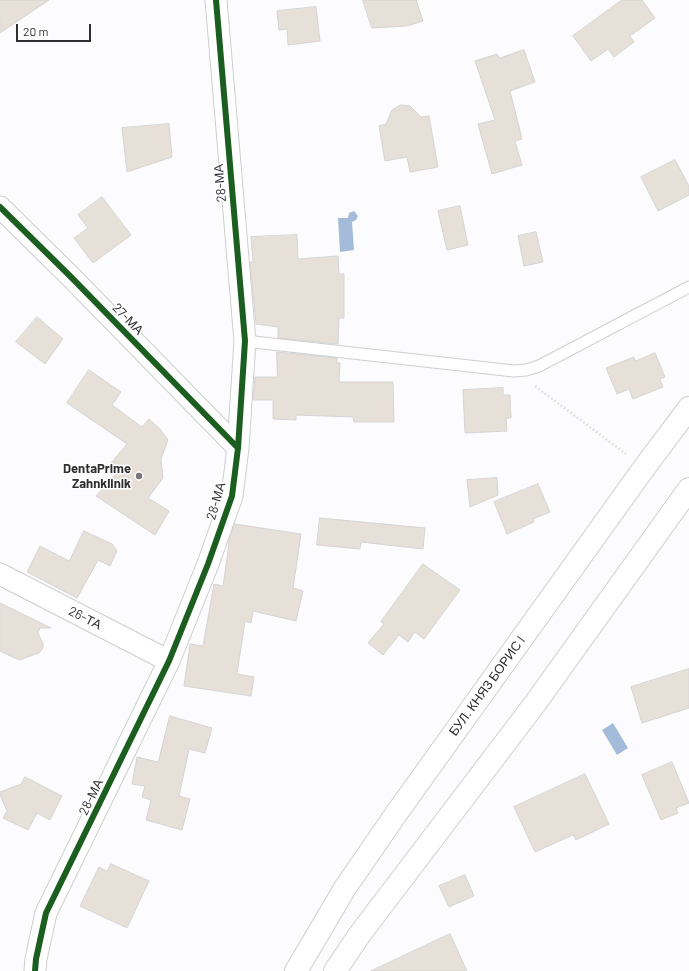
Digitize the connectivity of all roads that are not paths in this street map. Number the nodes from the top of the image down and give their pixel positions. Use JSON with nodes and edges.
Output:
{"nodes":[{"id":1,"x":216,"y":0,"type":"edge"},
{"id":2,"x":0,"y":207,"type":"edge"},
{"id":3,"x":689,"y":287,"type":"edge"},
{"id":4,"x":245,"y":341,"type":"junction"},
{"id":5,"x":689,"y":408,"type":"edge"},
{"id":6,"x":238,"y":448,"type":"junction"},
{"id":7,"x":689,"y":489,"type":"edge"},
{"id":8,"x":689,"y":512,"type":"edge"},
{"id":9,"x":0,"y":574,"type":"edge"},
{"id":10,"x":169,"y":661,"type":"junction"},
{"id":11,"x":534,"y":705,"type":"junction"},
{"id":12,"x":35,"y":971,"type":"edge"},
{"id":13,"x":296,"y":971,"type":"edge"},
{"id":14,"x":335,"y":971,"type":"edge"}],
"edges":[{"from":1,"to":4,"type":"street","name":"28-МА"},
{"from":2,"to":6,"type":"street","name":"27-МА"},
{"from":3,"to":4,"type":"lane"},
{"from":4,"to":6,"type":"street","name":"28-МА"},
{"from":5,"to":13,"type":"highway","name":"БУЛ. КНЯЗ БОРИС I"},
{"from":6,"to":10,"type":"street","name":"28-МА"},
{"from":7,"to":11,"type":"highway"},
{"from":8,"to":11,"type":"highway"},
{"from":9,"to":10,"type":"street","name":"26-ТА"},
{"from":10,"to":12,"type":"street","name":"28-МА"},
{"from":11,"to":14,"type":"highway"}]}
